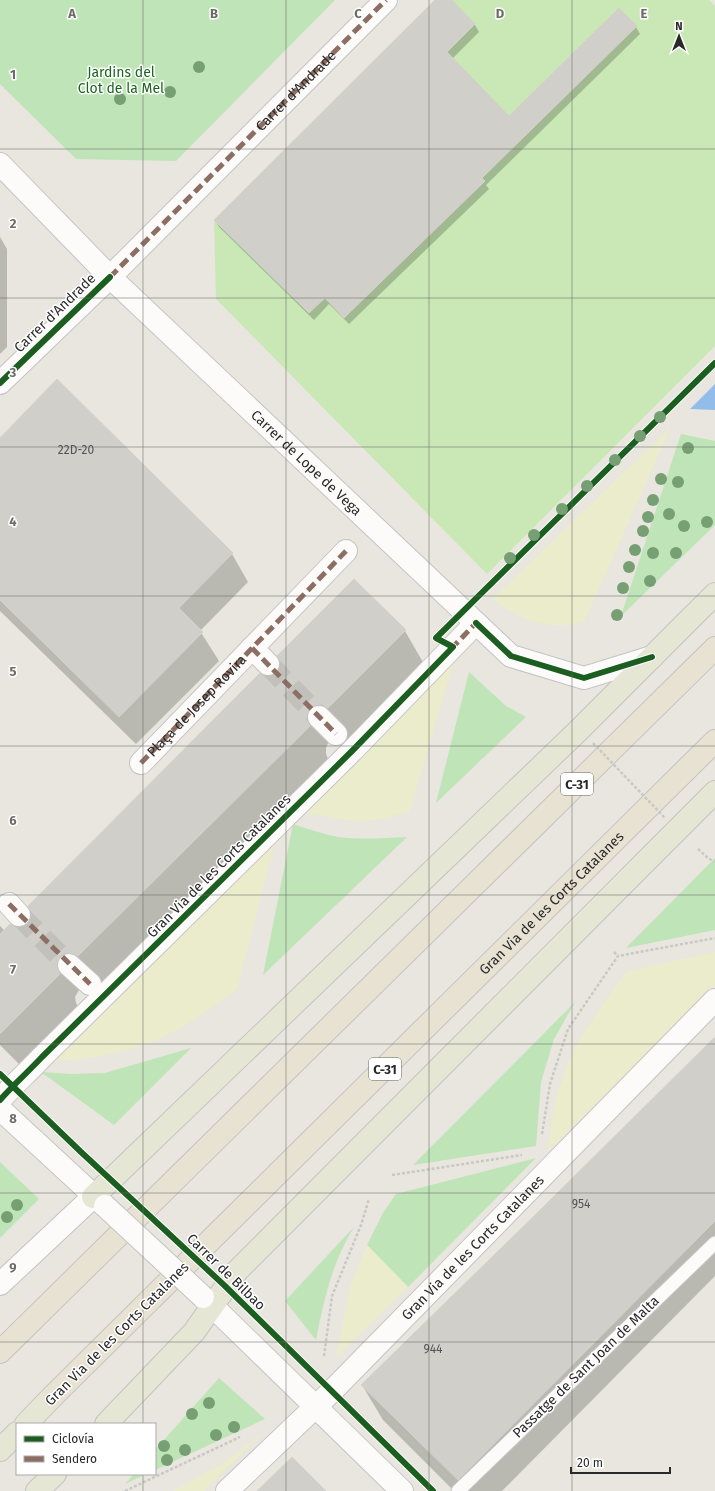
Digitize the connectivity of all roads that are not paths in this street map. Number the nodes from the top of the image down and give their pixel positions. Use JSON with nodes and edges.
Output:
{"nodes":[{"id":1,"x":386,"y":0,"type":"edge"},
{"id":2,"x":0,"y":164,"type":"edge"},
{"id":3,"x":110,"y":277,"type":"junction"},
{"id":4,"x":0,"y":382,"type":"edge"},
{"id":5,"x":346,"y":551,"type":"dead end"},
{"id":6,"x":715,"y":594,"type":"edge"},
{"id":7,"x":476,"y":623,"type":"junction"},
{"id":8,"x":252,"y":648,"type":"junction"},
{"id":9,"x":715,"y":648,"type":"edge"},
{"id":10,"x":652,"y":657,"type":"junction"},
{"id":11,"x":268,"y":664,"type":"tunnel mouth"},
{"id":12,"x":319,"y":717,"type":"tunnel mouth"},
{"id":13,"x":336,"y":734,"type":"dead end"},
{"id":14,"x":715,"y":742,"type":"edge"},
{"id":15,"x":141,"y":763,"type":"dead end"},
{"id":16,"x":715,"y":792,"type":"edge"},
{"id":17,"x":69,"y":964,"type":"tunnel mouth"},
{"id":18,"x":90,"y":984,"type":"dead end"},
{"id":19,"x":715,"y":1000,"type":"edge"},
{"id":20,"x":0,"y":1100,"type":"edge"},
{"id":21,"x":0,"y":1109,"type":"edge"},
{"id":22,"x":99,"y":1202,"type":"junction"},
{"id":23,"x":715,"y":1243,"type":"edge"},
{"id":24,"x":0,"y":1284,"type":"edge"},
{"id":25,"x":207,"y":1301,"type":"junction"},
{"id":26,"x":0,"y":1352,"type":"edge"},
{"id":27,"x":53,"y":1396,"type":"joint"},
{"id":28,"x":315,"y":1406,"type":"junction"},
{"id":29,"x":27,"y":1423,"type":"edge"},
{"id":30,"x":107,"y":1423,"type":"edge"},
{"id":31,"x":16,"y":1433,"type":"edge"},
{"id":32,"x":0,"y":1450,"type":"edge"},
{"id":33,"x":54,"y":1475,"type":"edge"},
{"id":34,"x":37,"y":1491,"type":"edge"},
{"id":35,"x":227,"y":1491,"type":"edge"},
{"id":36,"x":402,"y":1491,"type":"edge"},
{"id":37,"x":458,"y":1491,"type":"edge"}],
"edges":[{"from":1,"to":3,"type":"street","name":"Carrer d'Andrade"},
{"from":2,"to":3,"type":"street","name":"Carrer de Lope de Vega"},
{"from":3,"to":4,"type":"street","name":"Carrer d'Andrade"},
{"from":3,"to":7,"type":"street","name":"Carrer de Lope de Vega"},
{"from":5,"to":8,"type":"street","name":"Plaça de Josep Rovira"},
{"from":6,"to":10,"type":"main road"},
{"from":7,"to":10,"type":"street","name":"Carrer de Lope de Vega"},
{"from":7,"to":20,"type":"street","name":"Gran Via de les Corts Catalanes"},
{"from":8,"to":11,"type":"street","name":"Plaça de Josep Rovira"},
{"from":8,"to":15,"type":"street","name":"Plaça de Josep Rovira"},
{"from":9,"to":26,"type":"highway","number":"C-31"},
{"from":10,"to":22,"type":"main road"},
{"from":12,"to":13,"type":"street"},
{"from":14,"to":27,"type":"highway","name":"Gran Via de les Corts Catalanes","number":"C-31"},
{"from":16,"to":25,"type":"main road"},
{"from":17,"to":18,"type":"street"},
{"from":19,"to":28,"type":"street","name":"Gran Via de les Corts Catalanes"},
{"from":21,"to":22,"type":"street"},
{"from":22,"to":24,"type":"street"},
{"from":22,"to":25,"type":"street","bridge":true},
{"from":23,"to":37,"type":"lane","name":"Passatge de Sant Joan de Malta"},
{"from":25,"to":28,"type":"street"},
{"from":25,"to":30,"type":"main road"},
{"from":27,"to":29,"type":"main road","name":"Gran Via de les Corts Catalanes","number":"C-31"},
{"from":28,"to":35,"type":"street","name":"Gran Via de les Corts Catalanes"},
{"from":28,"to":36,"type":"street"},
{"from":31,"to":32,"type":"main road"},
{"from":33,"to":34,"type":"main road"}]}
